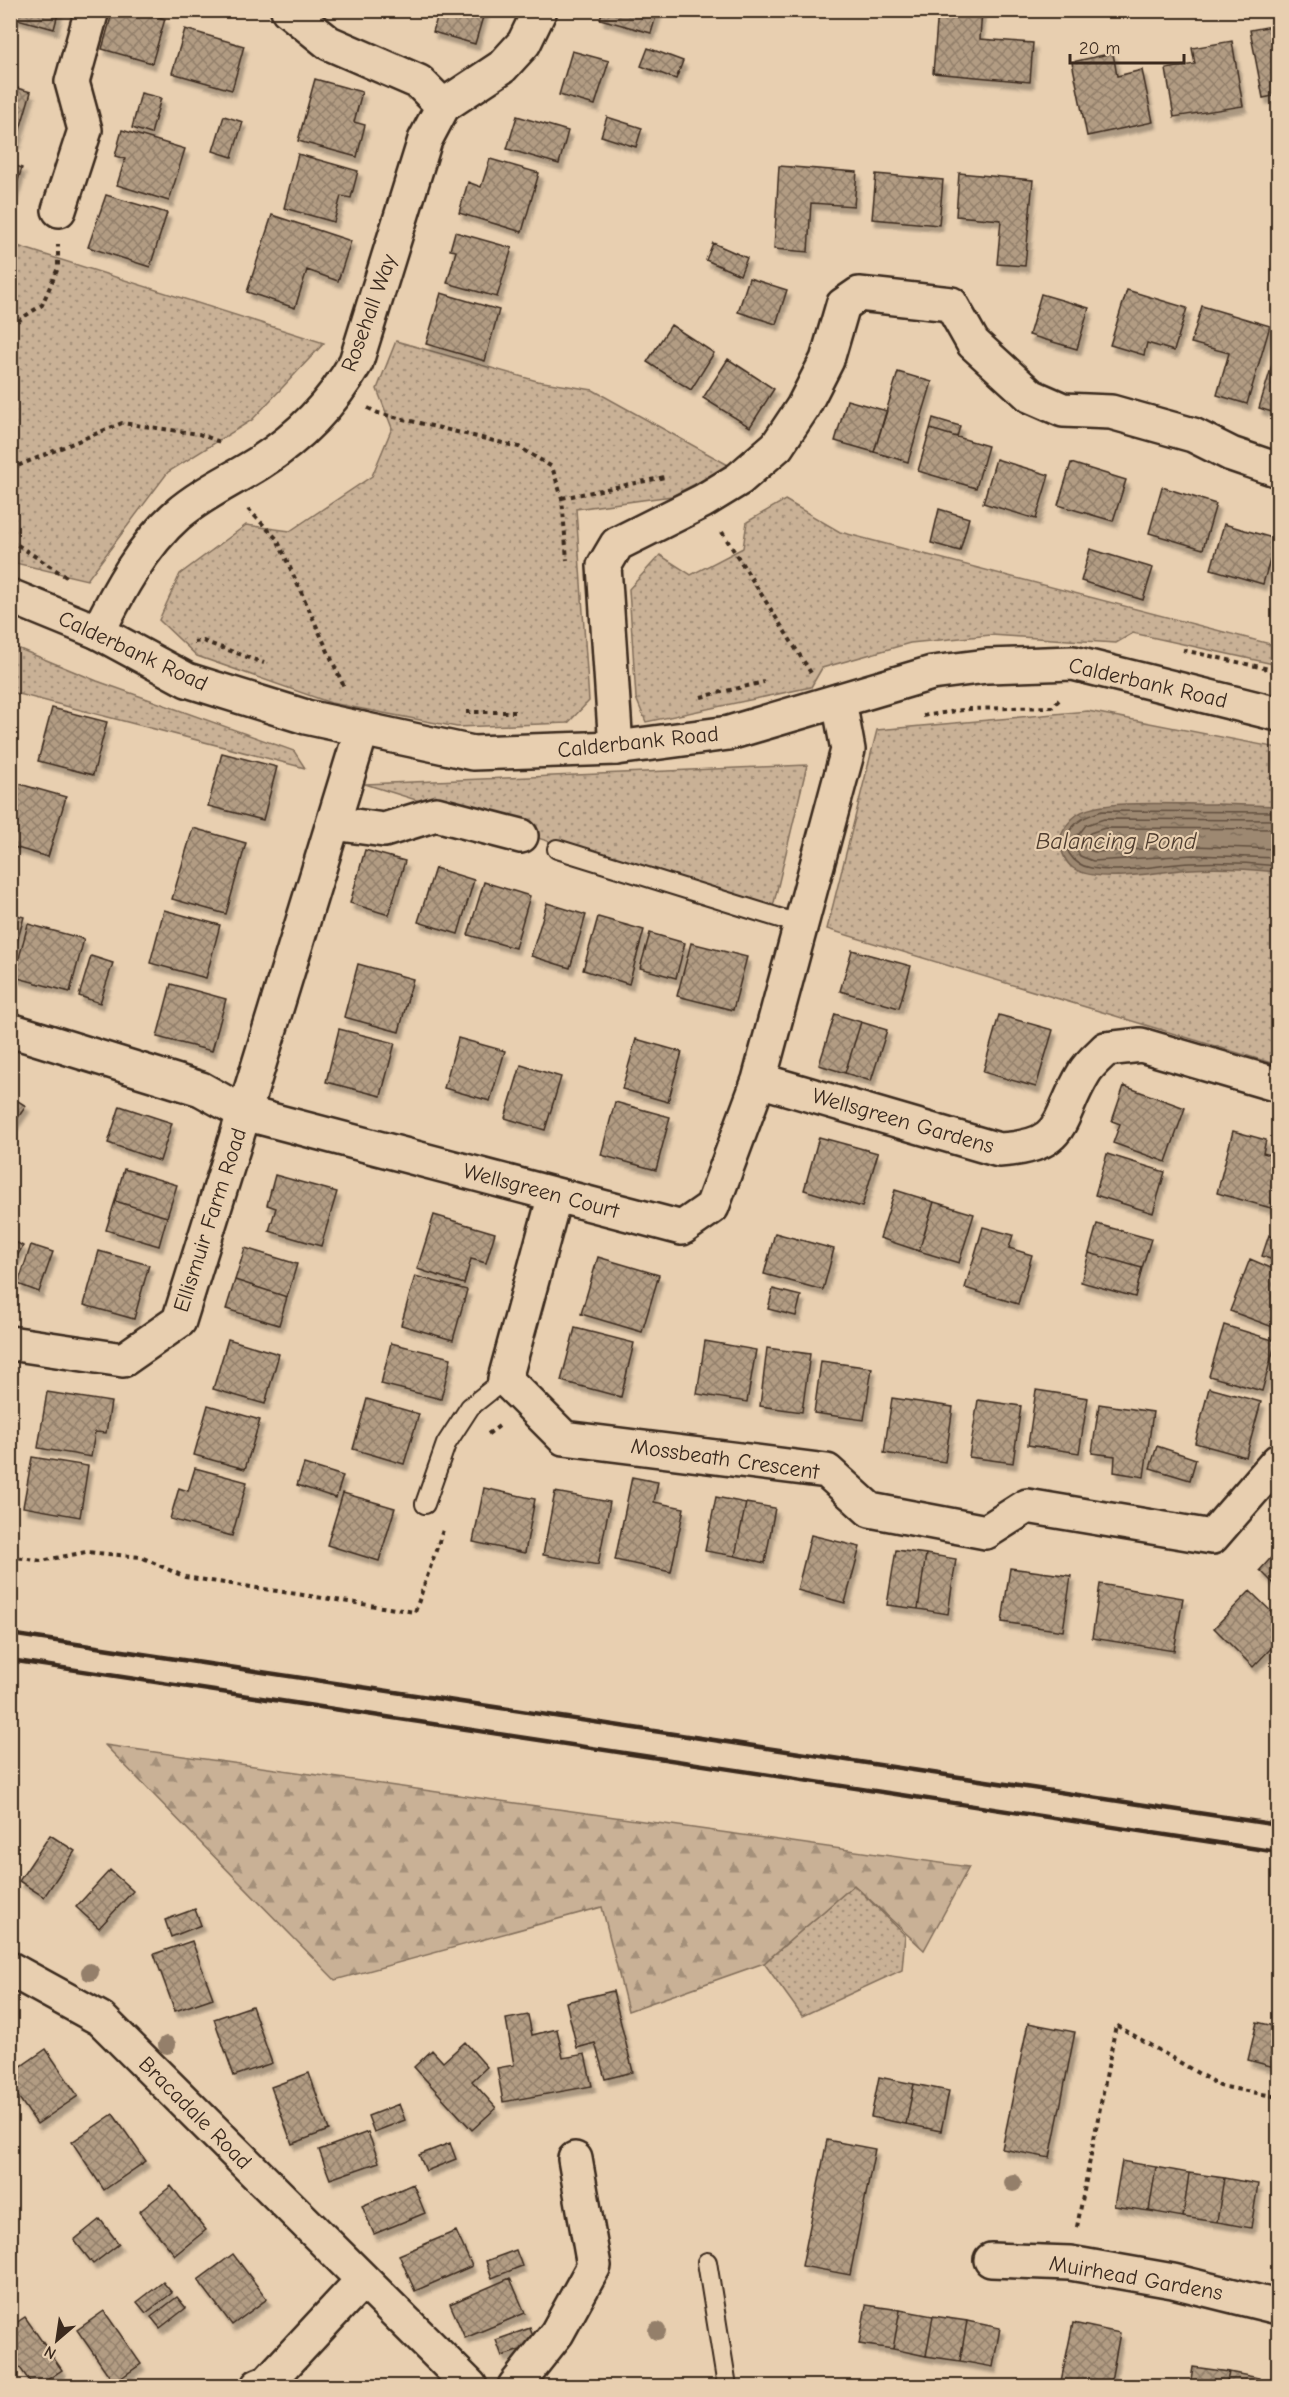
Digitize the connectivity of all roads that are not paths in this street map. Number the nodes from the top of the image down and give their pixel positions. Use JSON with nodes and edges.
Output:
{"nodes":[{"id":1,"x":92,"y":10,"type":"edge"},
{"id":2,"x":288,"y":10,"type":"edge"},
{"id":3,"x":540,"y":10,"type":"edge"},
{"id":4,"x":443,"y":106,"type":"junction"},
{"id":5,"x":59,"y":210,"type":"road end"},
{"id":6,"x":1278,"y":470,"type":"edge"},
{"id":7,"x":10,"y":596,"type":"edge"},
{"id":8,"x":105,"y":619,"type":"junction"},
{"id":9,"x":834,"y":703,"type":"junction"},
{"id":10,"x":1278,"y":714,"type":"edge"},
{"id":11,"x":362,"y":729,"type":"junction"},
{"id":12,"x":616,"y":748,"type":"junction"},
{"id":13,"x":334,"y":823,"type":"junction"},
{"id":14,"x":521,"y":836,"type":"dead end"},
{"id":15,"x":557,"y":849,"type":"dead end"},
{"id":16,"x":802,"y":925,"type":"junction"},
{"id":17,"x":10,"y":1030,"type":"edge"},
{"id":18,"x":759,"y":1080,"type":"junction"},
{"id":19,"x":1278,"y":1085,"type":"edge"},
{"id":20,"x":244,"y":1113,"type":"junction"},
{"id":21,"x":555,"y":1195,"type":"junction"},
{"id":22,"x":10,"y":1343,"type":"edge"},
{"id":23,"x":505,"y":1379,"type":"junction"},
{"id":24,"x":1278,"y":1461,"type":"edge"},
{"id":25,"x":425,"y":1504,"type":"dead end"},
{"id":26,"x":10,"y":1969,"type":"edge"},
{"id":27,"x":575,"y":2159,"type":"dead end"},
{"id":28,"x":991,"y":2260,"type":"dead end"},
{"id":29,"x":707,"y":2262,"type":"dead end"},
{"id":30,"x":363,"y":2280,"type":"junction"},
{"id":31,"x":1278,"y":2307,"type":"edge"},
{"id":32,"x":258,"y":2386,"type":"edge"},
{"id":33,"x":470,"y":2386,"type":"edge"},
{"id":34,"x":515,"y":2386,"type":"edge"},
{"id":35,"x":727,"y":2386,"type":"edge"}],
"edges":[{"from":1,"to":5,"type":"street"},
{"from":2,"to":4,"type":"street"},
{"from":3,"to":4,"type":"street","name":"Rosehall Way"},
{"from":4,"to":8,"type":"street","name":"Rosehall Way"},
{"from":6,"to":12,"type":"street"},
{"from":7,"to":8,"type":"street","name":"Calderbank Road"},
{"from":8,"to":11,"type":"street","name":"Calderbank Road"},
{"from":9,"to":10,"type":"street","name":"Calderbank Road"},
{"from":9,"to":12,"type":"street","name":"Calderbank Road"},
{"from":9,"to":16,"type":"street","name":"Wellsgreen Court"},
{"from":11,"to":12,"type":"street","name":"Calderbank Road"},
{"from":11,"to":13,"type":"street"},
{"from":13,"to":14,"type":"street"},
{"from":13,"to":20,"type":"street"},
{"from":15,"to":16,"type":"lane"},
{"from":16,"to":18,"type":"street","name":"Wellsgreen Court"},
{"from":17,"to":20,"type":"street","name":"Ellismuir Farm Road"},
{"from":18,"to":19,"type":"street","name":"Wellsgreen Gardens"},
{"from":18,"to":21,"type":"street","name":"Wellsgreen Court"},
{"from":20,"to":21,"type":"street","name":"Wellsgreen Court"},
{"from":20,"to":22,"type":"street","name":"Ellismuir Farm Road"},
{"from":21,"to":23,"type":"street"},
{"from":23,"to":24,"type":"street","name":"Mossbeath Crescent"},
{"from":23,"to":25,"type":"lane"},
{"from":26,"to":30,"type":"street","name":"Bracadale Road"},
{"from":27,"to":34,"type":"street"},
{"from":28,"to":31,"type":"street","name":"Muirhead Gardens"},
{"from":29,"to":35,"type":"lane"},
{"from":30,"to":32,"type":"street"},
{"from":30,"to":33,"type":"street","name":"Bracadale Road"}]}
